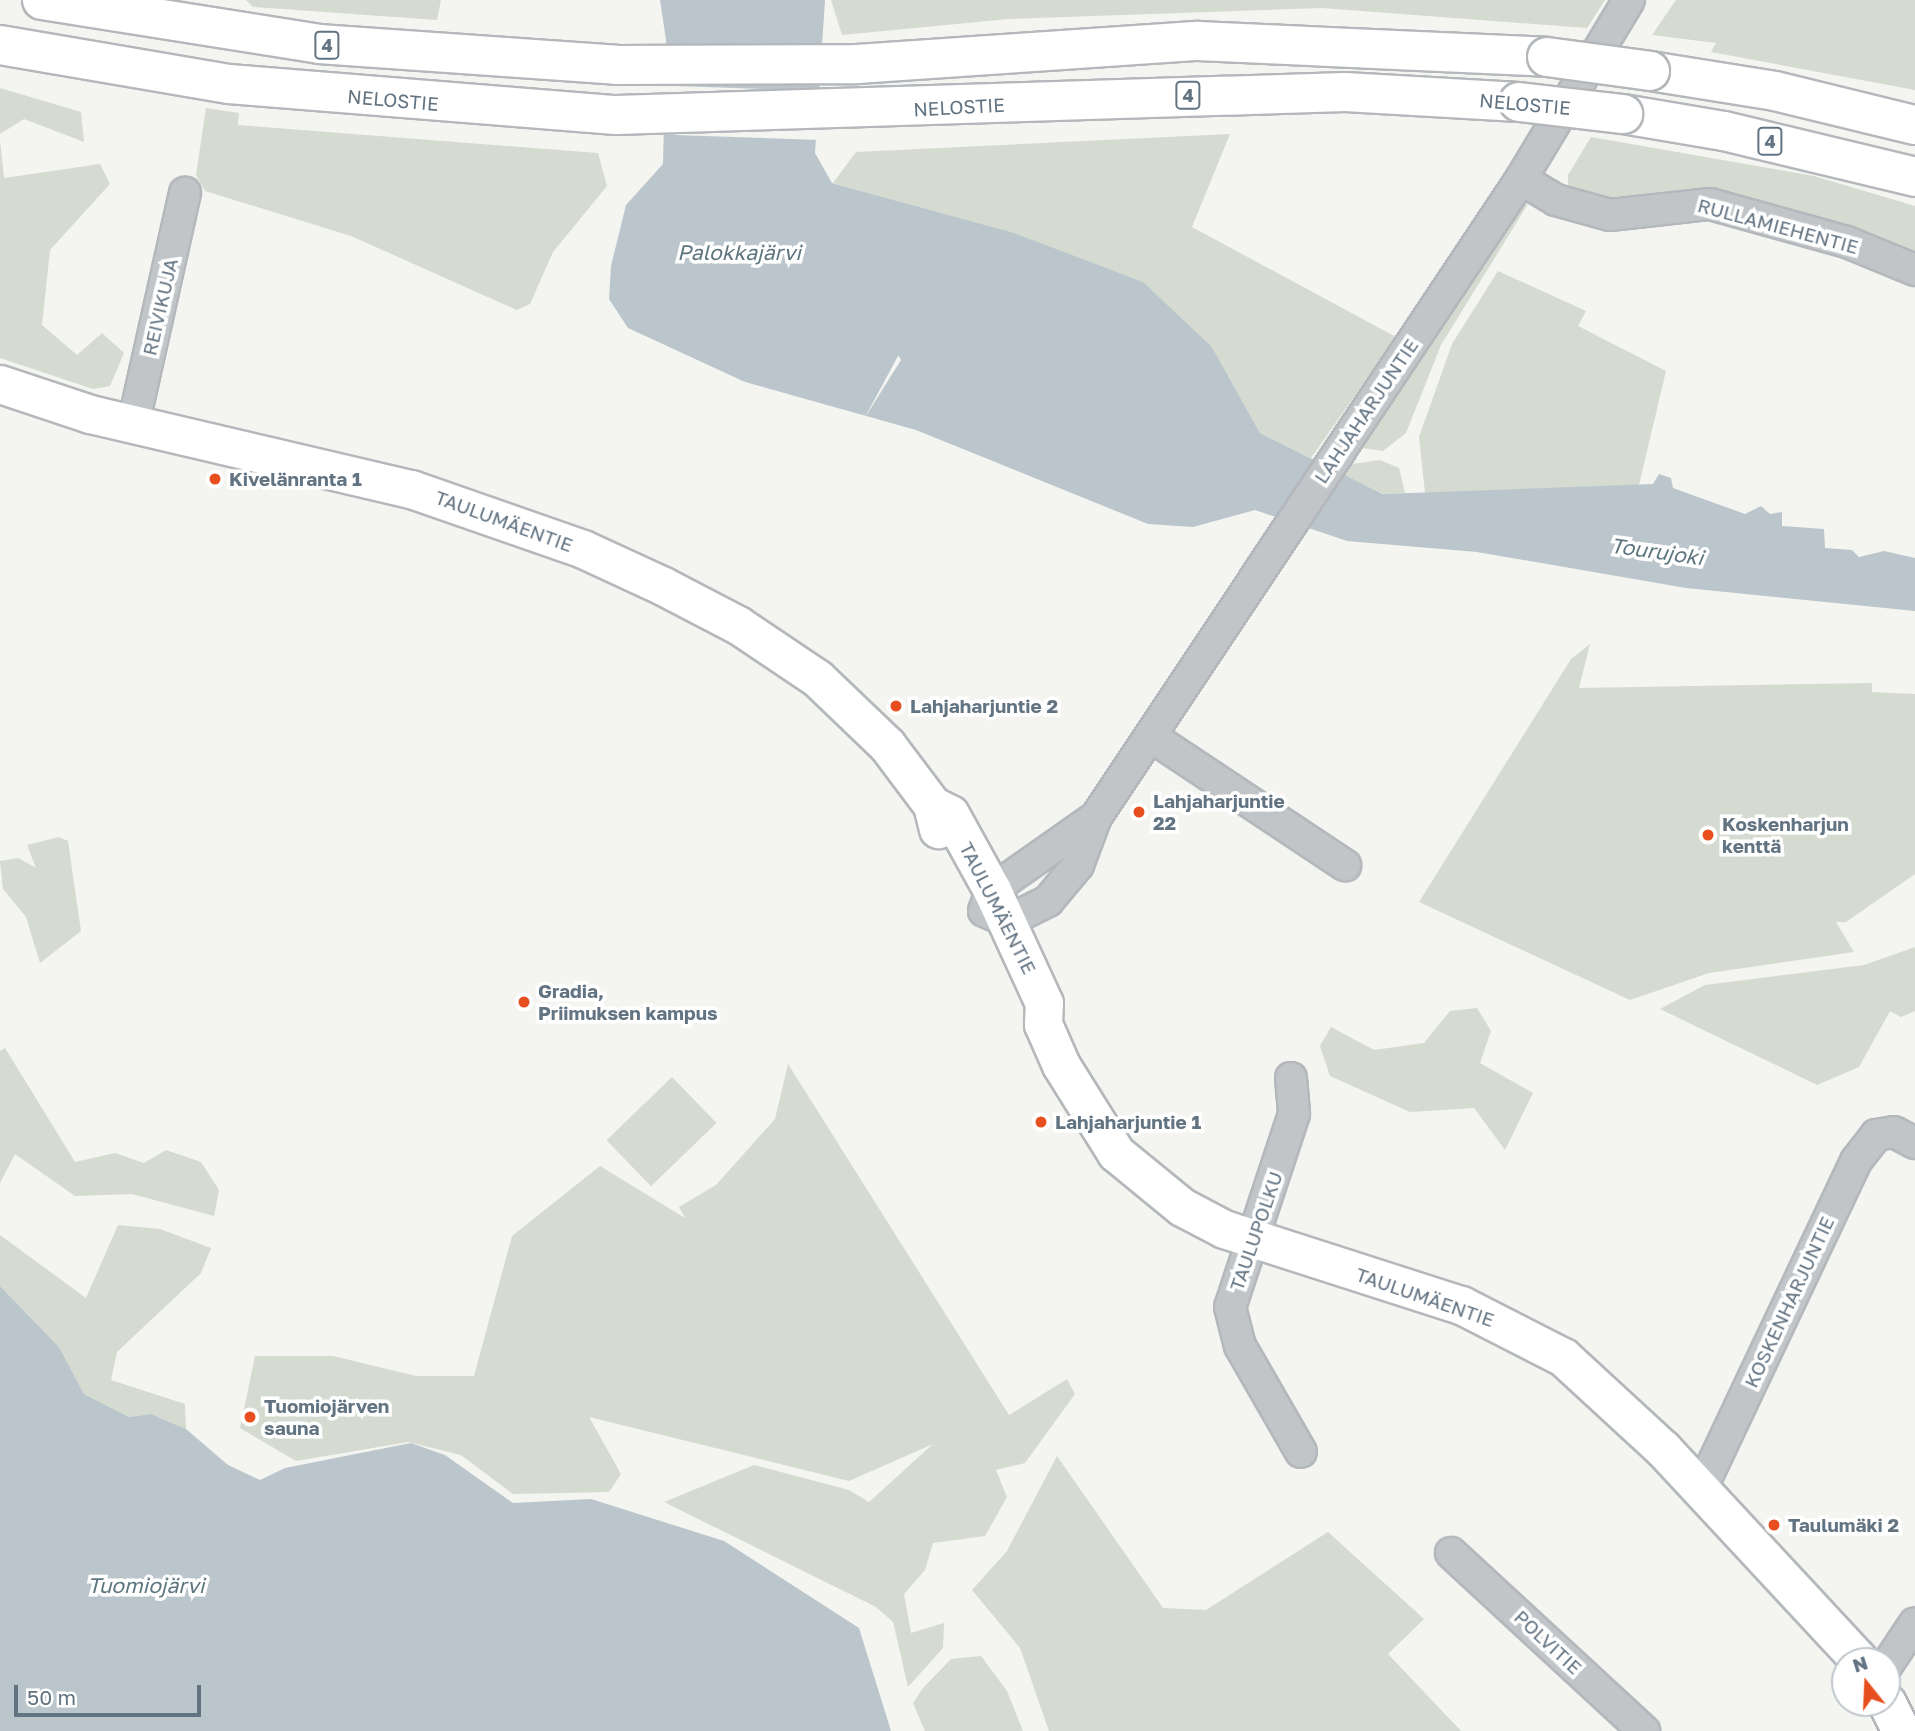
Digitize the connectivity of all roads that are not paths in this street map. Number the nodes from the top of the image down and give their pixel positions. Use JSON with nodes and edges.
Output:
{"nodes":[{"id":1,"x":42,"y":0,"type":"edge"},
{"id":2,"x":1629,"y":0,"type":"edge"},
{"id":3,"x":0,"y":45,"type":"edge"},
{"id":4,"x":1915,"y":125,"type":"edge"},
{"id":5,"x":1915,"y":177,"type":"edge"},
{"id":6,"x":1521,"y":179,"type":"junction"},
{"id":7,"x":185,"y":193,"type":"dead end"},
{"id":8,"x":1915,"y":270,"type":"edge"},
{"id":9,"x":0,"y":384,"type":"edge"},
{"id":10,"x":134,"y":421,"type":"junction"},
{"id":11,"x":1152,"y":737,"type":"junction"},
{"id":12,"x":1345,"y":865,"type":"dead end"},
{"id":13,"x":995,"y":907,"type":"junction"},
{"id":14,"x":1292,"y":1078,"type":"dead end"},
{"id":15,"x":1904,"y":1137,"type":"edge"},
{"id":16,"x":1253,"y":1239,"type":"junction"},
{"id":17,"x":1301,"y":1452,"type":"dead end"},
{"id":18,"x":1700,"y":1489,"type":"junction"},
{"id":19,"x":1451,"y":1553,"type":"dead end"},
{"id":20,"x":1915,"y":1623,"type":"edge"},
{"id":21,"x":1847,"y":1647,"type":"edge"},
{"id":22,"x":1899,"y":1647,"type":"edge"},
{"id":23,"x":1644,"y":1731,"type":"edge"}],
"edges":[{"from":1,"to":4,"type":"highway","number":"4","bridge":true},
{"from":2,"to":6,"type":"street","name":"LAHJAHARJUNTIE"},
{"from":3,"to":5,"type":"highway","name":"NELOSTIE","number":"4","bridge":true},
{"from":6,"to":8,"type":"street","name":"RULLAMIEHENTIE"},
{"from":6,"to":11,"type":"street","name":"LAHJAHARJUNTIE"},
{"from":7,"to":10,"type":"street","name":"REIVIKUJA"},
{"from":9,"to":10,"type":"main road","name":"TAULUMÄENTIE"},
{"from":10,"to":13,"type":"main road","name":"TAULUMÄENTIE"},
{"from":11,"to":12,"type":"street"},
{"from":11,"to":13,"type":"street","name":"LAHJAHARJUNTIE"},
{"from":13,"to":16,"type":"main road","name":"TAULUMÄENTIE"},
{"from":14,"to":16,"type":"street","name":"TAULUPOLKU"},
{"from":15,"to":18,"type":"street","name":"KOSKENHARJUNTIE"},
{"from":16,"to":17,"type":"street","name":"TAULUPOLKU"},
{"from":16,"to":18,"type":"main road","name":"TAULUMÄENTIE"},
{"from":18,"to":21,"type":"main road","name":"TAULUMÄENTIE"},
{"from":19,"to":23,"type":"street","name":"POLVITIE"},
{"from":20,"to":22,"type":"street"}]}
